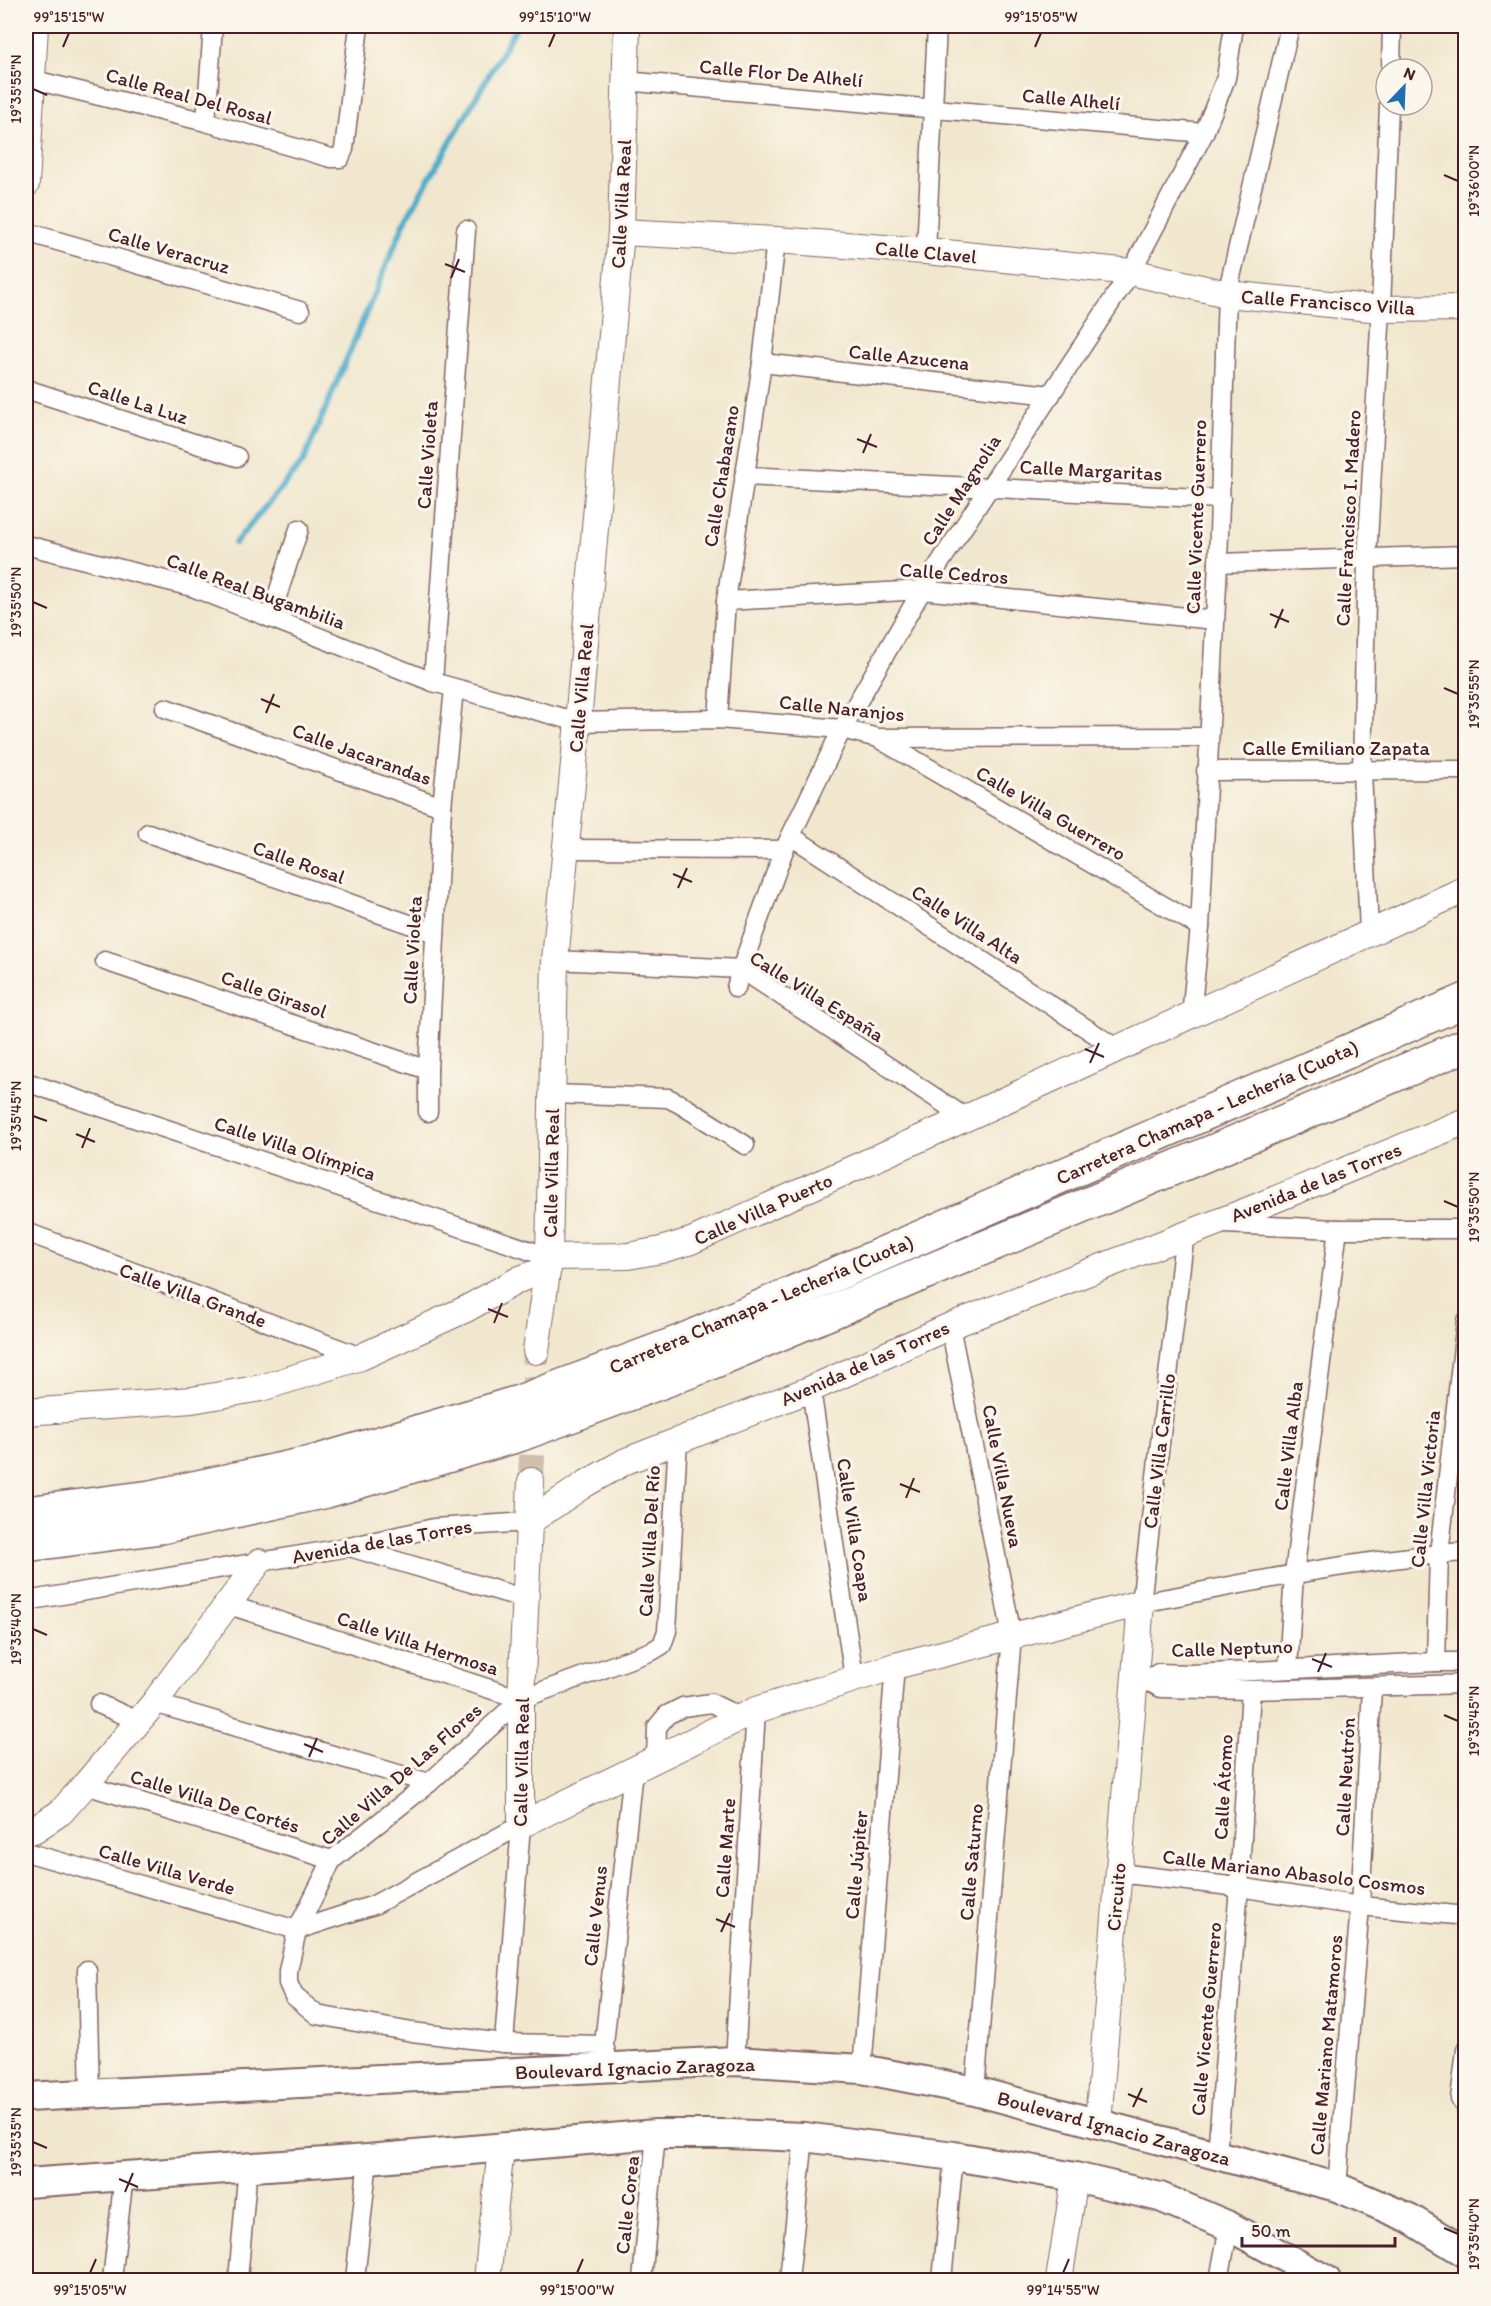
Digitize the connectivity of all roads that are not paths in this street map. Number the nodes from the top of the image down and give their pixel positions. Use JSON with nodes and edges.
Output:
{"nodes":[{"id":1,"x":35,"y":26,"type":"edge"},
{"id":2,"x":213,"y":26,"type":"edge"},
{"id":3,"x":359,"y":26,"type":"edge"},
{"id":4,"x":627,"y":26,"type":"edge"},
{"id":5,"x":937,"y":26,"type":"edge"},
{"id":6,"x":1234,"y":26,"type":"edge"},
{"id":7,"x":1290,"y":26,"type":"edge"},
{"id":8,"x":1392,"y":26,"type":"edge"},
{"id":9,"x":1391,"y":57,"type":"edge"},
{"id":10,"x":29,"y":79,"type":"edge"},
{"id":11,"x":626,"y":81,"type":"junction"},
{"id":12,"x":933,"y":109,"type":"junction"},
{"id":13,"x":1389,"y":117,"type":"edge"},
{"id":14,"x":206,"y":122,"type":"junction"},
{"id":15,"x":1204,"y":133,"type":"junction"},
{"id":16,"x":26,"y":184,"type":"edge"},
{"id":17,"x":466,"y":230,"type":"dead end"},
{"id":18,"x":26,"y":232,"type":"edge"},
{"id":19,"x":621,"y":232,"type":"junction"},
{"id":20,"x":776,"y":240,"type":"junction"},
{"id":21,"x":926,"y":251,"type":"junction"},
{"id":22,"x":1131,"y":272,"type":"junction"},
{"id":23,"x":1227,"y":294,"type":"junction"},
{"id":24,"x":1466,"y":308,"type":"edge"},
{"id":25,"x":1381,"y":309,"type":"junction"},
{"id":26,"x":300,"y":311,"type":"dead end"},
{"id":27,"x":762,"y":363,"type":"junction"},
{"id":28,"x":26,"y":389,"type":"edge"},
{"id":29,"x":1051,"y":395,"type":"junction"},
{"id":30,"x":237,"y":457,"type":"dead end"},
{"id":31,"x":744,"y":476,"type":"junction"},
{"id":32,"x":990,"y":488,"type":"junction"},
{"id":33,"x":1221,"y":498,"type":"junction"},
{"id":34,"x":299,"y":529,"type":"dead end"},
{"id":35,"x":26,"y":545,"type":"edge"},
{"id":36,"x":1466,"y":555,"type":"edge"},
{"id":37,"x":1367,"y":559,"type":"junction"},
{"id":38,"x":1218,"y":564,"type":"junction"},
{"id":39,"x":922,"y":590,"type":"junction"},
{"id":40,"x":726,"y":601,"type":"junction"},
{"id":41,"x":270,"y":618,"type":"junction"},
{"id":42,"x":1215,"y":620,"type":"junction"},
{"id":43,"x":433,"y":682,"type":"junction"},
{"id":44,"x":454,"y":689,"type":"junction"},
{"id":45,"x":165,"y":708,"type":"dead end"},
{"id":46,"x":718,"y":719,"type":"junction"},
{"id":47,"x":578,"y":722,"type":"junction"},
{"id":48,"x":842,"y":729,"type":"junction"},
{"id":49,"x":1208,"y":737,"type":"junction"},
{"id":50,"x":878,"y":738,"type":"junction"},
{"id":51,"x":1466,"y":770,"type":"edge"},
{"id":52,"x":1206,"y":771,"type":"junction"},
{"id":53,"x":1362,"y":771,"type":"junction"},
{"id":54,"x":442,"y":807,"type":"junction"},
{"id":55,"x":148,"y":833,"type":"dead end"},
{"id":56,"x":788,"y":843,"type":"junction"},
{"id":57,"x":564,"y":849,"type":"junction"},
{"id":58,"x":1466,"y":889,"type":"edge"},
{"id":59,"x":1200,"y":927,"type":"junction"},
{"id":60,"x":435,"y":933,"type":"junction"},
{"id":61,"x":1369,"y":933,"type":"junction"},
{"id":62,"x":555,"y":960,"type":"junction"},
{"id":63,"x":105,"y":961,"type":"dead end"},
{"id":64,"x":741,"y":969,"type":"junction"},
{"id":65,"x":736,"y":988,"type":"dead end"},
{"id":66,"x":1466,"y":1000,"type":"edge"},
{"id":67,"x":1191,"y":1016,"type":"junction"},
{"id":68,"x":1466,"y":1045,"type":"edge"},
{"id":69,"x":1118,"y":1049,"type":"junction"},
{"id":70,"x":428,"y":1070,"type":"junction"},
{"id":71,"x":26,"y":1082,"type":"edge"},
{"id":72,"x":552,"y":1094,"type":"junction"},
{"id":73,"x":428,"y":1112,"type":"dead end"},
{"id":74,"x":966,"y":1119,"type":"junction"},
{"id":75,"x":1466,"y":1121,"type":"edge"},
{"id":76,"x":745,"y":1145,"type":"dead end"},
{"id":77,"x":1213,"y":1223,"type":"junction"},
{"id":78,"x":1338,"y":1229,"type":"junction"},
{"id":79,"x":1466,"y":1229,"type":"edge"},
{"id":80,"x":26,"y":1232,"type":"edge"},
{"id":81,"x":1185,"y":1233,"type":"junction"},
{"id":82,"x":548,"y":1263,"type":"junction"},
{"id":83,"x":1466,"y":1321,"type":"edge"},
{"id":84,"x":950,"y":1326,"type":"junction"},
{"id":85,"x":536,"y":1351,"type":"tunnel mouth"},
{"id":86,"x":362,"y":1357,"type":"junction"},
{"id":87,"x":811,"y":1389,"type":"junction"},
{"id":88,"x":26,"y":1412,"type":"edge"},
{"id":89,"x":678,"y":1439,"type":"junction"},
{"id":90,"x":531,"y":1481,"type":"tunnel mouth"},
{"id":91,"x":26,"y":1513,"type":"edge"},
{"id":92,"x":529,"y":1522,"type":"junction"},
{"id":93,"x":26,"y":1545,"type":"edge"},
{"id":94,"x":349,"y":1547,"type":"junction"},
{"id":95,"x":1466,"y":1552,"type":"edge"},
{"id":96,"x":1439,"y":1554,"type":"junction"},
{"id":97,"x":259,"y":1562,"type":"junction"},
{"id":98,"x":1294,"y":1574,"type":"junction"},
{"id":99,"x":526,"y":1599,"type":"junction"},
{"id":100,"x":26,"y":1601,"type":"edge"},
{"id":101,"x":1141,"y":1603,"type":"junction"},
{"id":102,"x":226,"y":1605,"type":"junction"},
{"id":103,"x":1012,"y":1635,"type":"junction"},
{"id":104,"x":1437,"y":1662,"type":"junction"},
{"id":105,"x":1466,"y":1662,"type":"edge"},
{"id":106,"x":895,"y":1666,"type":"junction"},
{"id":107,"x":1288,"y":1669,"type":"junction"},
{"id":108,"x":854,"y":1678,"type":"junction"},
{"id":109,"x":1139,"y":1679,"type":"junction"},
{"id":110,"x":1466,"y":1684,"type":"edge"},
{"id":111,"x":1372,"y":1688,"type":"junction"},
{"id":112,"x":1251,"y":1689,"type":"junction"},
{"id":113,"x":521,"y":1699,"type":"junction"},
{"id":114,"x":99,"y":1704,"type":"dead end"},
{"id":115,"x":146,"y":1712,"type":"junction"},
{"id":116,"x":748,"y":1713,"type":"junction"},
{"id":117,"x":645,"y":1764,"type":"junction"},
{"id":118,"x":429,"y":1783,"type":"junction"},
{"id":119,"x":85,"y":1785,"type":"junction"},
{"id":120,"x":521,"y":1825,"type":"junction"},
{"id":121,"x":26,"y":1832,"type":"edge"},
{"id":122,"x":26,"y":1852,"type":"edge"},
{"id":123,"x":332,"y":1860,"type":"junction"},
{"id":124,"x":1118,"y":1873,"type":"junction"},
{"id":125,"x":1239,"y":1887,"type":"junction"},
{"id":126,"x":1360,"y":1906,"type":"junction"},
{"id":127,"x":1466,"y":1916,"type":"edge"},
{"id":128,"x":297,"y":1930,"type":"junction"},
{"id":129,"x":87,"y":1970,"type":"dead end"},
{"id":130,"x":504,"y":2043,"type":"junction"},
{"id":131,"x":1466,"y":2050,"type":"edge"},
{"id":132,"x":606,"y":2056,"type":"junction"},
{"id":133,"x":735,"y":2061,"type":"junction"},
{"id":134,"x":862,"y":2069,"type":"junction"},
{"id":135,"x":975,"y":2091,"type":"junction"},
{"id":136,"x":90,"y":2094,"type":"junction"},
{"id":137,"x":26,"y":2097,"type":"edge"},
{"id":138,"x":1465,"y":2108,"type":"edge"},
{"id":139,"x":1098,"y":2123,"type":"junction"},
{"id":140,"x":656,"y":2134,"type":"junction"},
{"id":141,"x":804,"y":2137,"type":"junction"},
{"id":142,"x":501,"y":2148,"type":"junction"},
{"id":143,"x":1217,"y":2154,"type":"junction"},
{"id":144,"x":954,"y":2156,"type":"junction"},
{"id":145,"x":369,"y":2159,"type":"junction"},
{"id":146,"x":248,"y":2166,"type":"junction"},
{"id":147,"x":124,"y":2175,"type":"junction"},
{"id":148,"x":1076,"y":2177,"type":"junction"},
{"id":149,"x":26,"y":2183,"type":"edge"},
{"id":150,"x":1337,"y":2187,"type":"junction"},
{"id":151,"x":1229,"y":2226,"type":"junction"},
{"id":152,"x":1466,"y":2253,"type":"edge"},
{"id":153,"x":112,"y":2280,"type":"edge"},
{"id":154,"x":238,"y":2280,"type":"edge"},
{"id":155,"x":355,"y":2280,"type":"edge"},
{"id":156,"x":487,"y":2280,"type":"edge"},
{"id":157,"x":642,"y":2280,"type":"edge"},
{"id":158,"x":789,"y":2280,"type":"edge"},
{"id":159,"x":942,"y":2280,"type":"edge"},
{"id":160,"x":1059,"y":2280,"type":"edge"},
{"id":161,"x":1219,"y":2280,"type":"edge"},
{"id":162,"x":1326,"y":2280,"type":"edge"}],
"edges":[{"from":1,"to":10,"type":"street"},
{"from":2,"to":14,"type":"street"},
{"from":3,"to":14,"type":"street","name":"Calle Real Del Rosal"},
{"from":4,"to":11,"type":"street","name":"Calle Villa Real"},
{"from":5,"to":12,"type":"street"},
{"from":6,"to":15,"type":"street","name":"Calle Magnolia"},
{"from":7,"to":23,"type":"street","name":"Calle Vicente Guerrero"},
{"from":8,"to":9,"type":"street"},
{"from":10,"to":14,"type":"street","name":"Calle Real Del Rosal"},
{"from":10,"to":16,"type":"street"},
{"from":11,"to":12,"type":"street","name":"Calle Flor De Alhelí"},
{"from":11,"to":19,"type":"street","name":"Calle Villa Real"},
{"from":12,"to":15,"type":"street","name":"Calle Alhelí"},
{"from":12,"to":21,"type":"street"},
{"from":13,"to":25,"type":"street","name":"Calle Francisco I. Madero"},
{"from":15,"to":22,"type":"street","name":"Calle Magnolia"},
{"from":17,"to":43,"type":"street","name":"Calle Violeta"},
{"from":18,"to":26,"type":"street","name":"Calle Veracruz"},
{"from":19,"to":20,"type":"street","name":"Calle Clavel"},
{"from":19,"to":47,"type":"street","name":"Calle Villa Real"},
{"from":20,"to":21,"type":"street","name":"Calle Clavel"},
{"from":20,"to":27,"type":"street","name":"Calle Chabacano"},
{"from":21,"to":22,"type":"street","name":"Calle Clavel"},
{"from":22,"to":23,"type":"street","name":"Calle Clavel"},
{"from":22,"to":29,"type":"street","name":"Calle Magnolia"},
{"from":23,"to":25,"type":"street","name":"Calle Francisco Villa"},
{"from":23,"to":33,"type":"street","name":"Calle Vicente Guerrero"},
{"from":24,"to":25,"type":"street","name":"Calle Francisco Villa"},
{"from":25,"to":37,"type":"street","name":"Calle Francisco I. Madero"},
{"from":27,"to":29,"type":"street","name":"Calle Azucena"},
{"from":27,"to":31,"type":"street","name":"Calle Chabacano"},
{"from":28,"to":30,"type":"street","name":"Calle La Luz"},
{"from":29,"to":32,"type":"street","name":"Calle Magnolia"},
{"from":31,"to":32,"type":"street","name":"Calle Margaritas"},
{"from":31,"to":40,"type":"street","name":"Calle Chabacano"},
{"from":32,"to":33,"type":"street","name":"Calle Margaritas"},
{"from":32,"to":39,"type":"street","name":"Calle Magnolia"},
{"from":33,"to":38,"type":"street","name":"Calle Vicente Guerrero"},
{"from":34,"to":41,"type":"street"},
{"from":35,"to":41,"type":"street","name":"Calle Real Bugambilia"},
{"from":36,"to":37,"type":"street"},
{"from":37,"to":38,"type":"street"},
{"from":37,"to":53,"type":"street","name":"Calle Francisco I. Madero"},
{"from":38,"to":42,"type":"street","name":"Calle Vicente Guerrero"},
{"from":39,"to":40,"type":"street","name":"Calle Cedros"},
{"from":39,"to":42,"type":"street","name":"Calle Cedros"},
{"from":39,"to":48,"type":"street","name":"Calle Magnolia"},
{"from":40,"to":46,"type":"street","name":"Calle Chabacano"},
{"from":41,"to":43,"type":"street","name":"Calle Real Bugambilia"},
{"from":42,"to":49,"type":"street","name":"Calle Vicente Guerrero"},
{"from":43,"to":44,"type":"street","name":"Calle Real Bugambilia"},
{"from":44,"to":47,"type":"street","name":"Calle Naranjos"},
{"from":44,"to":54,"type":"street","name":"Calle Violeta"},
{"from":45,"to":54,"type":"street","name":"Calle Jacarandas"},
{"from":46,"to":47,"type":"street","name":"Calle Naranjos"},
{"from":46,"to":48,"type":"street","name":"Calle Naranjos"},
{"from":47,"to":57,"type":"street","name":"Calle Villa Real"},
{"from":48,"to":50,"type":"street","name":"Calle Naranjos"},
{"from":48,"to":56,"type":"street","name":"Calle Magnolia"},
{"from":49,"to":50,"type":"street","name":"Calle Naranjos"},
{"from":49,"to":52,"type":"street","name":"Calle Vicente Guerrero"},
{"from":50,"to":59,"type":"street","name":"Calle Villa Guerrero"},
{"from":51,"to":53,"type":"street","name":"Calle Emiliano Zapata"},
{"from":52,"to":53,"type":"street","name":"Calle Emiliano Zapata"},
{"from":52,"to":59,"type":"street","name":"Calle Vicente Guerrero"},
{"from":53,"to":61,"type":"street","name":"Calle Francisco I. Madero"},
{"from":54,"to":60,"type":"street","name":"Calle Violeta"},
{"from":55,"to":60,"type":"street","name":"Calle Rosal"},
{"from":56,"to":57,"type":"street"},
{"from":56,"to":64,"type":"street","name":"Calle Magnolia"},
{"from":56,"to":69,"type":"street","name":"Calle Villa Alta"},
{"from":57,"to":62,"type":"street","name":"Calle Villa Real"},
{"from":58,"to":61,"type":"street"},
{"from":59,"to":67,"type":"street","name":"Calle Vicente Guerrero"},
{"from":60,"to":70,"type":"street","name":"Calle Violeta"},
{"from":61,"to":67,"type":"street","name":"Calle Villa Puerto"},
{"from":62,"to":64,"type":"street","name":"Calle Villa España"},
{"from":62,"to":72,"type":"street","name":"Calle Villa Real"},
{"from":63,"to":70,"type":"street","name":"Calle Girasol"},
{"from":64,"to":65,"type":"street","name":"Calle Magnolia"},
{"from":64,"to":74,"type":"street","name":"Calle Villa España"},
{"from":66,"to":91,"type":"highway","name":"Carretera Chamapa - Lechería (Cuota)"},
{"from":67,"to":69,"type":"street","name":"Calle Villa Puerto"},
{"from":68,"to":93,"type":"highway","name":"Carretera Chamapa - Lechería (Cuota)"},
{"from":69,"to":74,"type":"street","name":"Calle Villa Puerto"},
{"from":70,"to":73,"type":"street","name":"Calle Violeta"},
{"from":71,"to":82,"type":"street","name":"Calle Villa Olímpica"},
{"from":72,"to":76,"type":"street"},
{"from":72,"to":82,"type":"street","name":"Calle Villa Real"},
{"from":74,"to":82,"type":"street","name":"Calle Villa Puerto"},
{"from":75,"to":77,"type":"street","name":"Avenida de las Torres"},
{"from":77,"to":78,"type":"street"},
{"from":77,"to":81,"type":"street","name":"Avenida de las Torres"},
{"from":78,"to":79,"type":"street"},
{"from":78,"to":98,"type":"street","name":"Calle Villa Alba"},
{"from":80,"to":86,"type":"street","name":"Calle Villa Grande"},
{"from":81,"to":84,"type":"street","name":"Avenida de las Torres"},
{"from":81,"to":101,"type":"street","name":"Calle Villa Carrillo"},
{"from":82,"to":85,"type":"street","name":"Calle Villa Real"},
{"from":82,"to":86,"type":"street"},
{"from":83,"to":96,"type":"street","name":"Calle Villa Victoria"},
{"from":84,"to":87,"type":"street","name":"Avenida de las Torres"},
{"from":84,"to":103,"type":"street","name":"Calle Villa Nueva"},
{"from":86,"to":88,"type":"street"},
{"from":87,"to":89,"type":"street","name":"Avenida de las Torres"},
{"from":87,"to":108,"type":"street","name":"Calle Villa Coapa"},
{"from":89,"to":92,"type":"street","name":"Avenida de las Torres"},
{"from":89,"to":113,"type":"street","name":"Calle Villa Del Río"},
{"from":90,"to":92,"type":"street","name":"Calle Villa Real"},
{"from":92,"to":94,"type":"street","name":"Avenida de las Torres"},
{"from":92,"to":99,"type":"street","name":"Calle Villa Real"},
{"from":94,"to":97,"type":"street","name":"Avenida de las Torres"},
{"from":94,"to":99,"type":"street"},
{"from":95,"to":96,"type":"street"},
{"from":96,"to":98,"type":"street"},
{"from":96,"to":104,"type":"street","name":"Calle Villa Victoria"},
{"from":97,"to":100,"type":"street","name":"Avenida de las Torres"},
{"from":97,"to":102,"type":"street"},
{"from":98,"to":101,"type":"street"},
{"from":98,"to":107,"type":"street","name":"Calle Villa Alba"},
{"from":99,"to":113,"type":"street","name":"Calle Villa Real"},
{"from":101,"to":103,"type":"street"},
{"from":101,"to":109,"type":"street","name":"Calle Villa Carrillo"},
{"from":102,"to":113,"type":"street","name":"Calle Villa Hermosa"},
{"from":102,"to":115,"type":"street"},
{"from":103,"to":106,"type":"street"},
{"from":103,"to":135,"type":"street","name":"Calle Saturno"},
{"from":104,"to":105,"type":"street","name":"Calle Neptuno"},
{"from":104,"to":107,"type":"street","name":"Calle Neptuno"},
{"from":106,"to":108,"type":"street"},
{"from":106,"to":134,"type":"street","name":"Calle Júpiter"},
{"from":107,"to":109,"type":"street","name":"Calle Neptuno"},
{"from":108,"to":116,"type":"street"},
{"from":109,"to":112,"type":"street","name":"Calle Neptuno"},
{"from":109,"to":124,"type":"street","name":"Circuito"},
{"from":110,"to":111,"type":"street","name":"Calle Neptuno"},
{"from":111,"to":112,"type":"street","name":"Calle Neptuno"},
{"from":111,"to":126,"type":"street","name":"Calle Neutrón"},
{"from":112,"to":125,"type":"street","name":"Calle Átomo"},
{"from":113,"to":118,"type":"street","name":"Calle Villa De Las Flores"},
{"from":113,"to":120,"type":"street","name":"Calle Villa Real"},
{"from":114,"to":115,"type":"street"},
{"from":115,"to":118,"type":"street"},
{"from":115,"to":119,"type":"street"},
{"from":116,"to":117,"type":"street"},
{"from":116,"to":117,"type":"street","name":"Calle Venus"},
{"from":116,"to":133,"type":"street","name":"Calle Marte"},
{"from":117,"to":120,"type":"street"},
{"from":117,"to":132,"type":"street","name":"Calle Venus"},
{"from":118,"to":123,"type":"street","name":"Calle Villa De Las Flores"},
{"from":119,"to":121,"type":"street"},
{"from":119,"to":123,"type":"street","name":"Calle Villa De Cortés"},
{"from":120,"to":128,"type":"street"},
{"from":120,"to":130,"type":"street","name":"Calle Villa Real"},
{"from":122,"to":128,"type":"street","name":"Calle Villa Verde"},
{"from":123,"to":128,"type":"street","name":"Calle Villa De Las Flores"},
{"from":124,"to":125,"type":"street","name":"Calle Mariano Abasolo Cosmos"},
{"from":124,"to":139,"type":"street","name":"Circuito"},
{"from":125,"to":126,"type":"street","name":"Calle Mariano Abasolo Cosmos"},
{"from":125,"to":143,"type":"street","name":"Calle Vicente Guerrero"},
{"from":126,"to":127,"type":"street","name":"Calle Mariano Abasolo Cosmos"},
{"from":126,"to":150,"type":"street","name":"Calle Mariano Matamoros"},
{"from":128,"to":130,"type":"street","name":"Calle Villa De Las Flores"},
{"from":129,"to":136,"type":"street"},
{"from":130,"to":132,"type":"street","name":"Calle Villa De Las Flores"},
{"from":131,"to":138,"type":"street"},
{"from":132,"to":133,"type":"main road","name":"Boulevard Ignacio Zaragoza"},
{"from":132,"to":136,"type":"main road","name":"Boulevard Ignacio Zaragoza"},
{"from":133,"to":134,"type":"main road","name":"Boulevard Ignacio Zaragoza"},
{"from":134,"to":135,"type":"main road","name":"Boulevard Ignacio Zaragoza"},
{"from":135,"to":139,"type":"main road","name":"Boulevard Ignacio Zaragoza"},
{"from":136,"to":137,"type":"main road","name":"Boulevard Ignacio Zaragoza"},
{"from":139,"to":143,"type":"main road","name":"Boulevard Ignacio Zaragoza"},
{"from":140,"to":141,"type":"main road"},
{"from":140,"to":142,"type":"main road"},
{"from":140,"to":157,"type":"street","name":"Calle Corea"},
{"from":141,"to":144,"type":"main road"},
{"from":141,"to":158,"type":"street"},
{"from":142,"to":145,"type":"main road"},
{"from":142,"to":156,"type":"street"},
{"from":143,"to":150,"type":"main road","name":"Boulevard Ignacio Zaragoza"},
{"from":144,"to":148,"type":"main road"},
{"from":144,"to":159,"type":"street"},
{"from":145,"to":146,"type":"main road"},
{"from":145,"to":155,"type":"street"},
{"from":146,"to":147,"type":"main road"},
{"from":146,"to":154,"type":"street"},
{"from":147,"to":149,"type":"main road"},
{"from":147,"to":153,"type":"street"},
{"from":148,"to":151,"type":"main road"},
{"from":148,"to":160,"type":"street"},
{"from":150,"to":152,"type":"main road","name":"Boulevard Ignacio Zaragoza"},
{"from":151,"to":161,"type":"street"},
{"from":151,"to":162,"type":"main road"}]}
